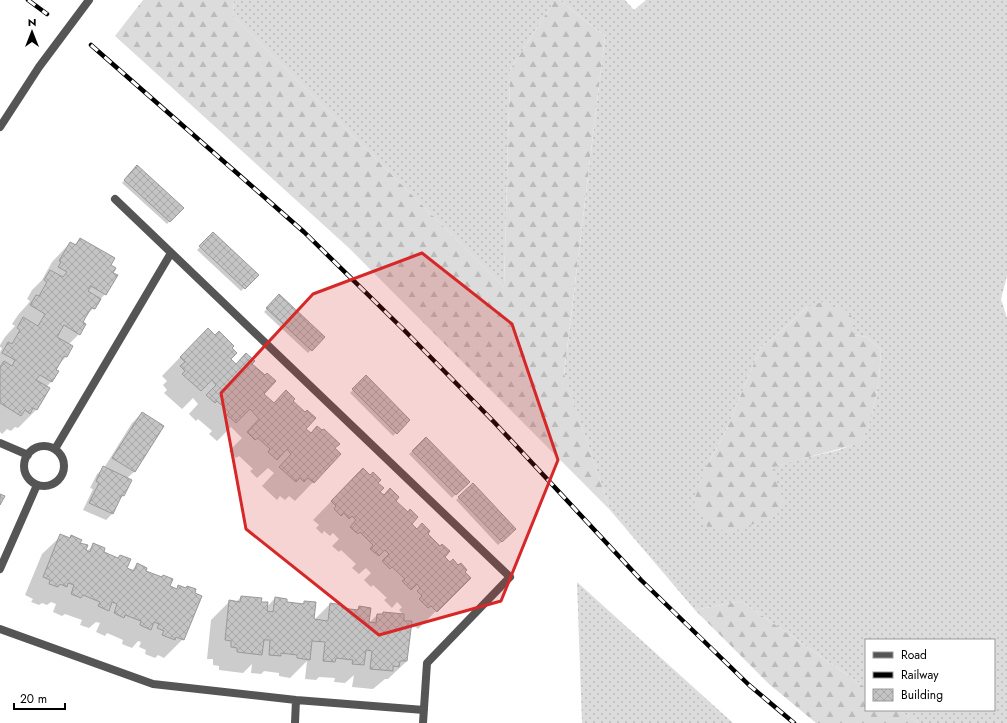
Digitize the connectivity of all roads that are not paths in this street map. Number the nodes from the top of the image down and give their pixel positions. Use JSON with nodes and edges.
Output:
{"nodes":[{"id":1,"x":89,"y":0,"type":"edge"},
{"id":2,"x":0,"y":127,"type":"edge"},
{"id":3,"x":114,"y":199,"type":"dead end"},
{"id":4,"x":171,"y":253,"type":"junction"},
{"id":5,"x":0,"y":443,"type":"edge"},
{"id":6,"x":54,"y":449,"type":"junction"},
{"id":7,"x":28,"y":455,"type":"junction"},
{"id":8,"x":37,"y":485,"type":"junction"},
{"id":9,"x":0,"y":569,"type":"edge"},
{"id":10,"x":0,"y":629,"type":"edge"},
{"id":11,"x":296,"y":700,"type":"junction"},
{"id":12,"x":424,"y":710,"type":"junction"},
{"id":13,"x":295,"y":723,"type":"edge"},
{"id":14,"x":423,"y":723,"type":"edge"}],
"edges":[{"from":1,"to":2,"type":"street"},
{"from":3,"to":4,"type":"street"},
{"from":4,"to":6,"type":"street"},
{"from":4,"to":12,"type":"street"},
{"from":5,"to":7,"type":"street"},
{"from":6,"to":7,"type":"street"},
{"from":6,"to":8,"type":"street"},
{"from":7,"to":8,"type":"street"},
{"from":8,"to":9,"type":"street"},
{"from":10,"to":11,"type":"street"},
{"from":11,"to":12,"type":"street"},
{"from":11,"to":13,"type":"street"},
{"from":12,"to":14,"type":"street"}]}
